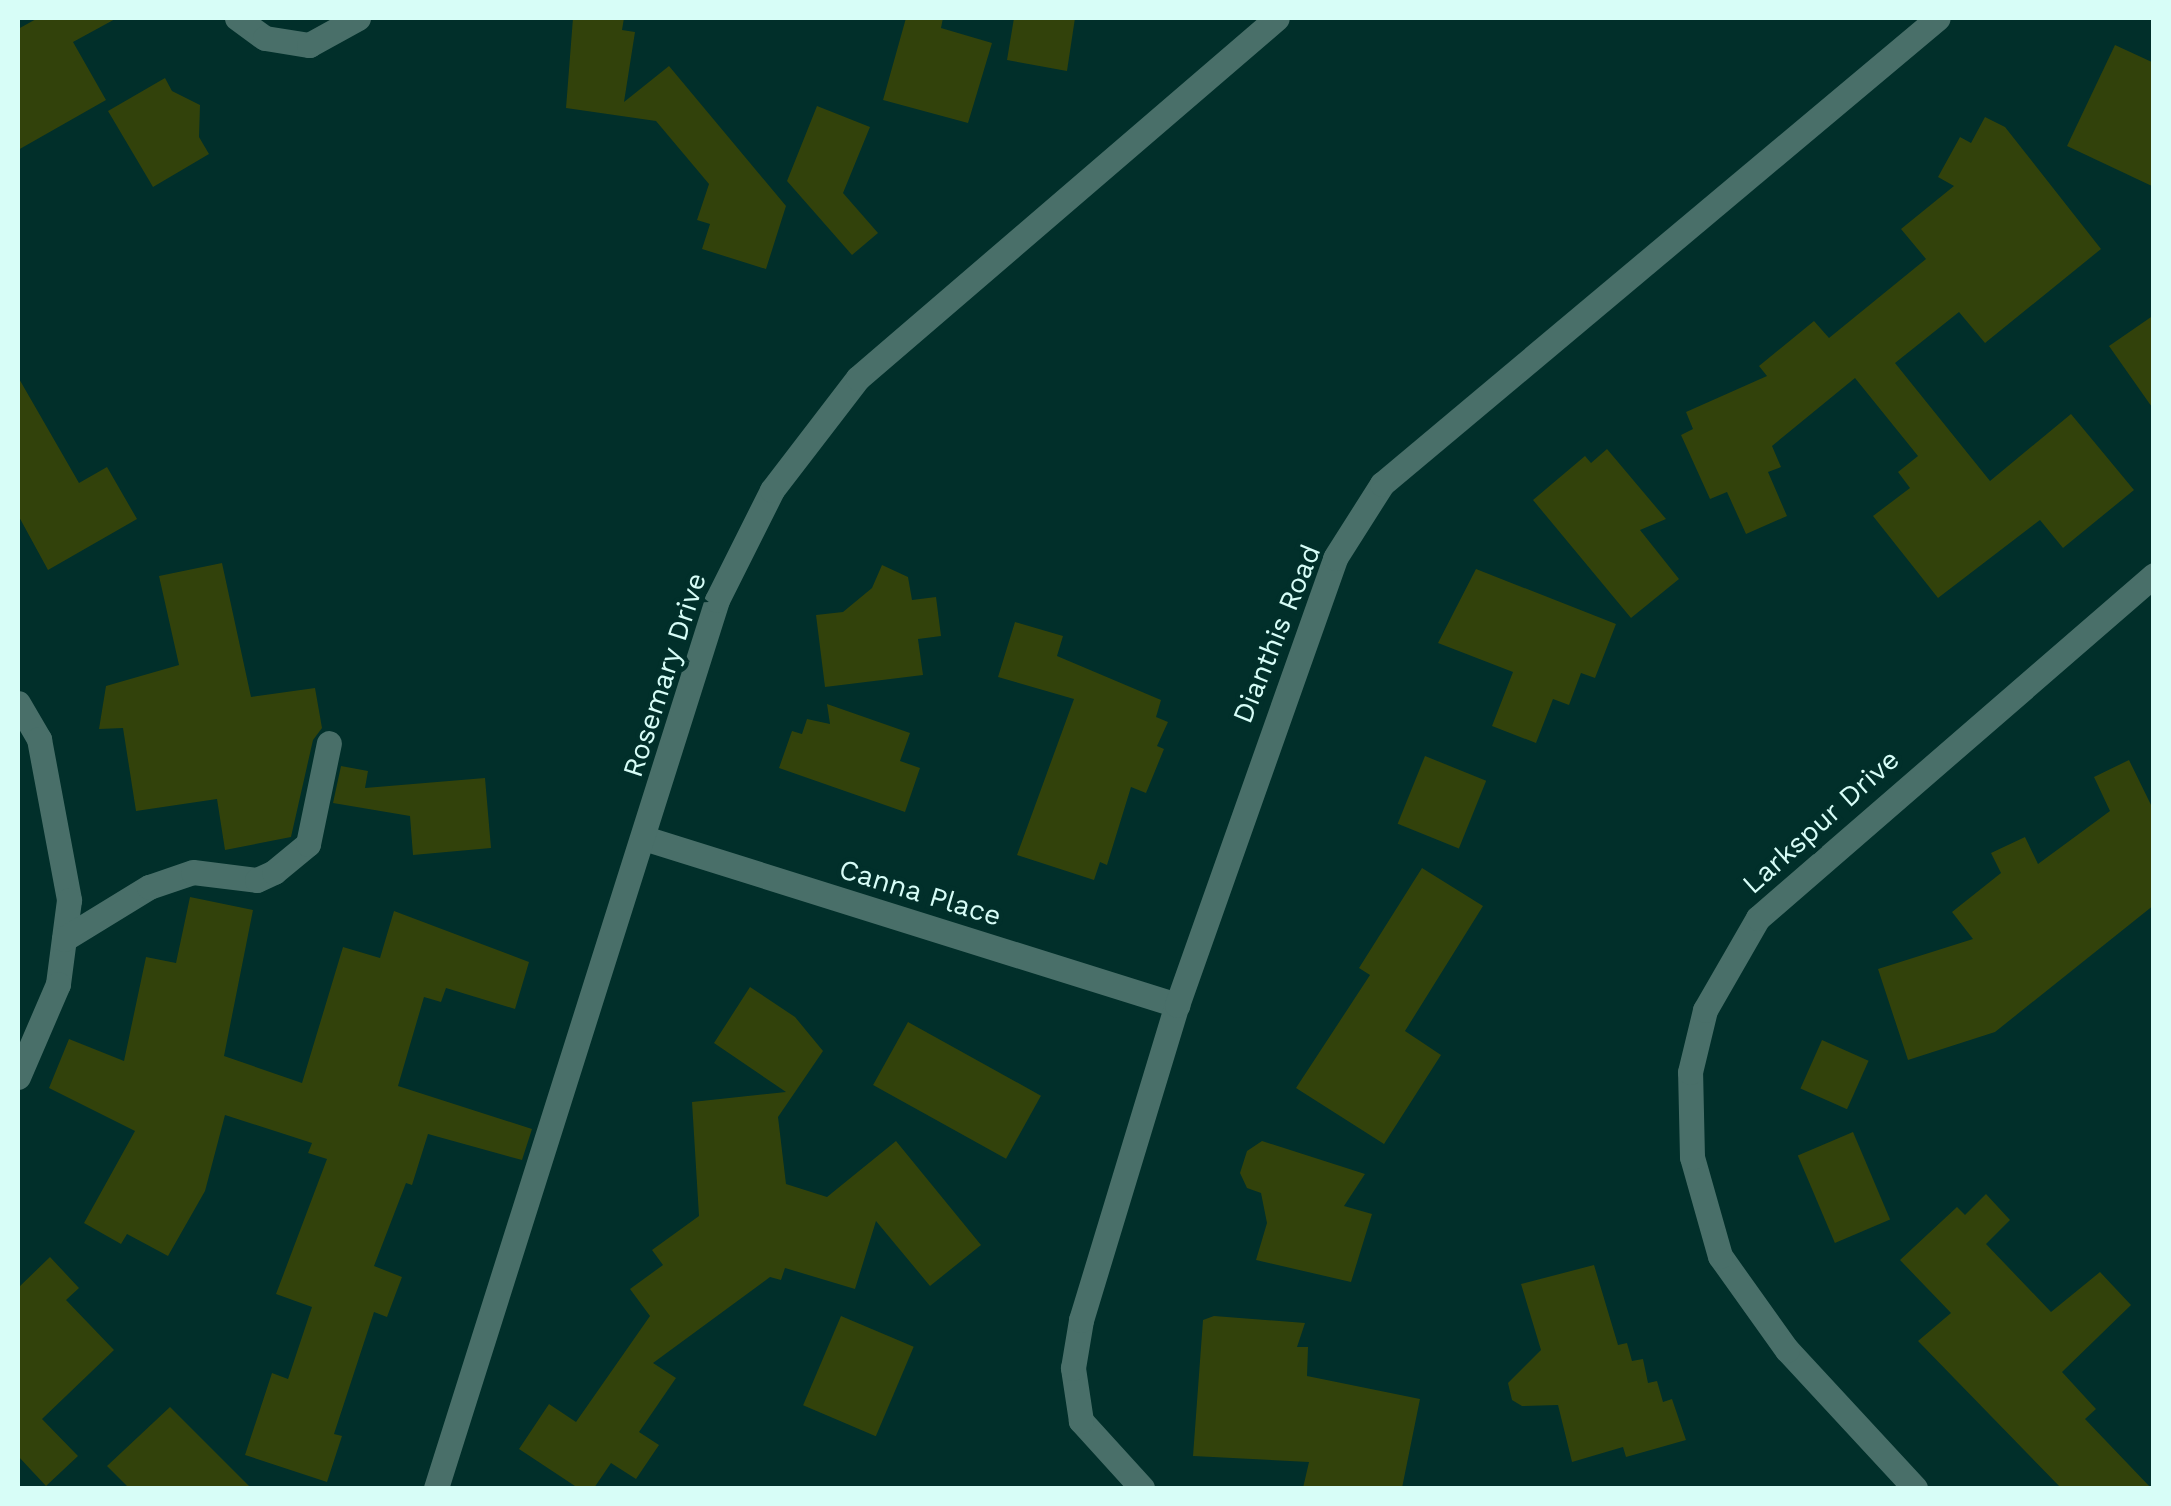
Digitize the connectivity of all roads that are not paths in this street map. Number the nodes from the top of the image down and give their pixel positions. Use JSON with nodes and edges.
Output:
{"nodes":[{"id":1,"x":238,"y":18,"type":"edge"},
{"id":2,"x":358,"y":18,"type":"edge"},
{"id":3,"x":1277,"y":18,"type":"edge"},
{"id":4,"x":1938,"y":18,"type":"edge"},
{"id":5,"x":2154,"y":574,"type":"edge"},
{"id":6,"x":18,"y":703,"type":"edge"},
{"id":7,"x":329,"y":744,"type":"dead end"},
{"id":8,"x":644,"y":838,"type":"junction"},
{"id":9,"x":64,"y":939,"type":"junction"},
{"id":10,"x":1177,"y":1005,"type":"junction"},
{"id":11,"x":18,"y":1077,"type":"edge"},
{"id":12,"x":436,"y":1488,"type":"edge"},
{"id":13,"x":1142,"y":1488,"type":"edge"},
{"id":14,"x":1915,"y":1488,"type":"edge"}],
"edges":[{"from":1,"to":2,"type":"street"},
{"from":3,"to":8,"type":"street","name":"Rosemary Drive"},
{"from":4,"to":10,"type":"street","name":"Dianthis Road"},
{"from":5,"to":14,"type":"street","name":"Larkspur Drive"},
{"from":6,"to":9,"type":"street"},
{"from":7,"to":9,"type":"street"},
{"from":8,"to":10,"type":"street","name":"Canna Place"},
{"from":8,"to":12,"type":"street","name":"Rosemary Drive"},
{"from":9,"to":11,"type":"street"},
{"from":10,"to":13,"type":"street","name":"Dianthis Road"}]}
